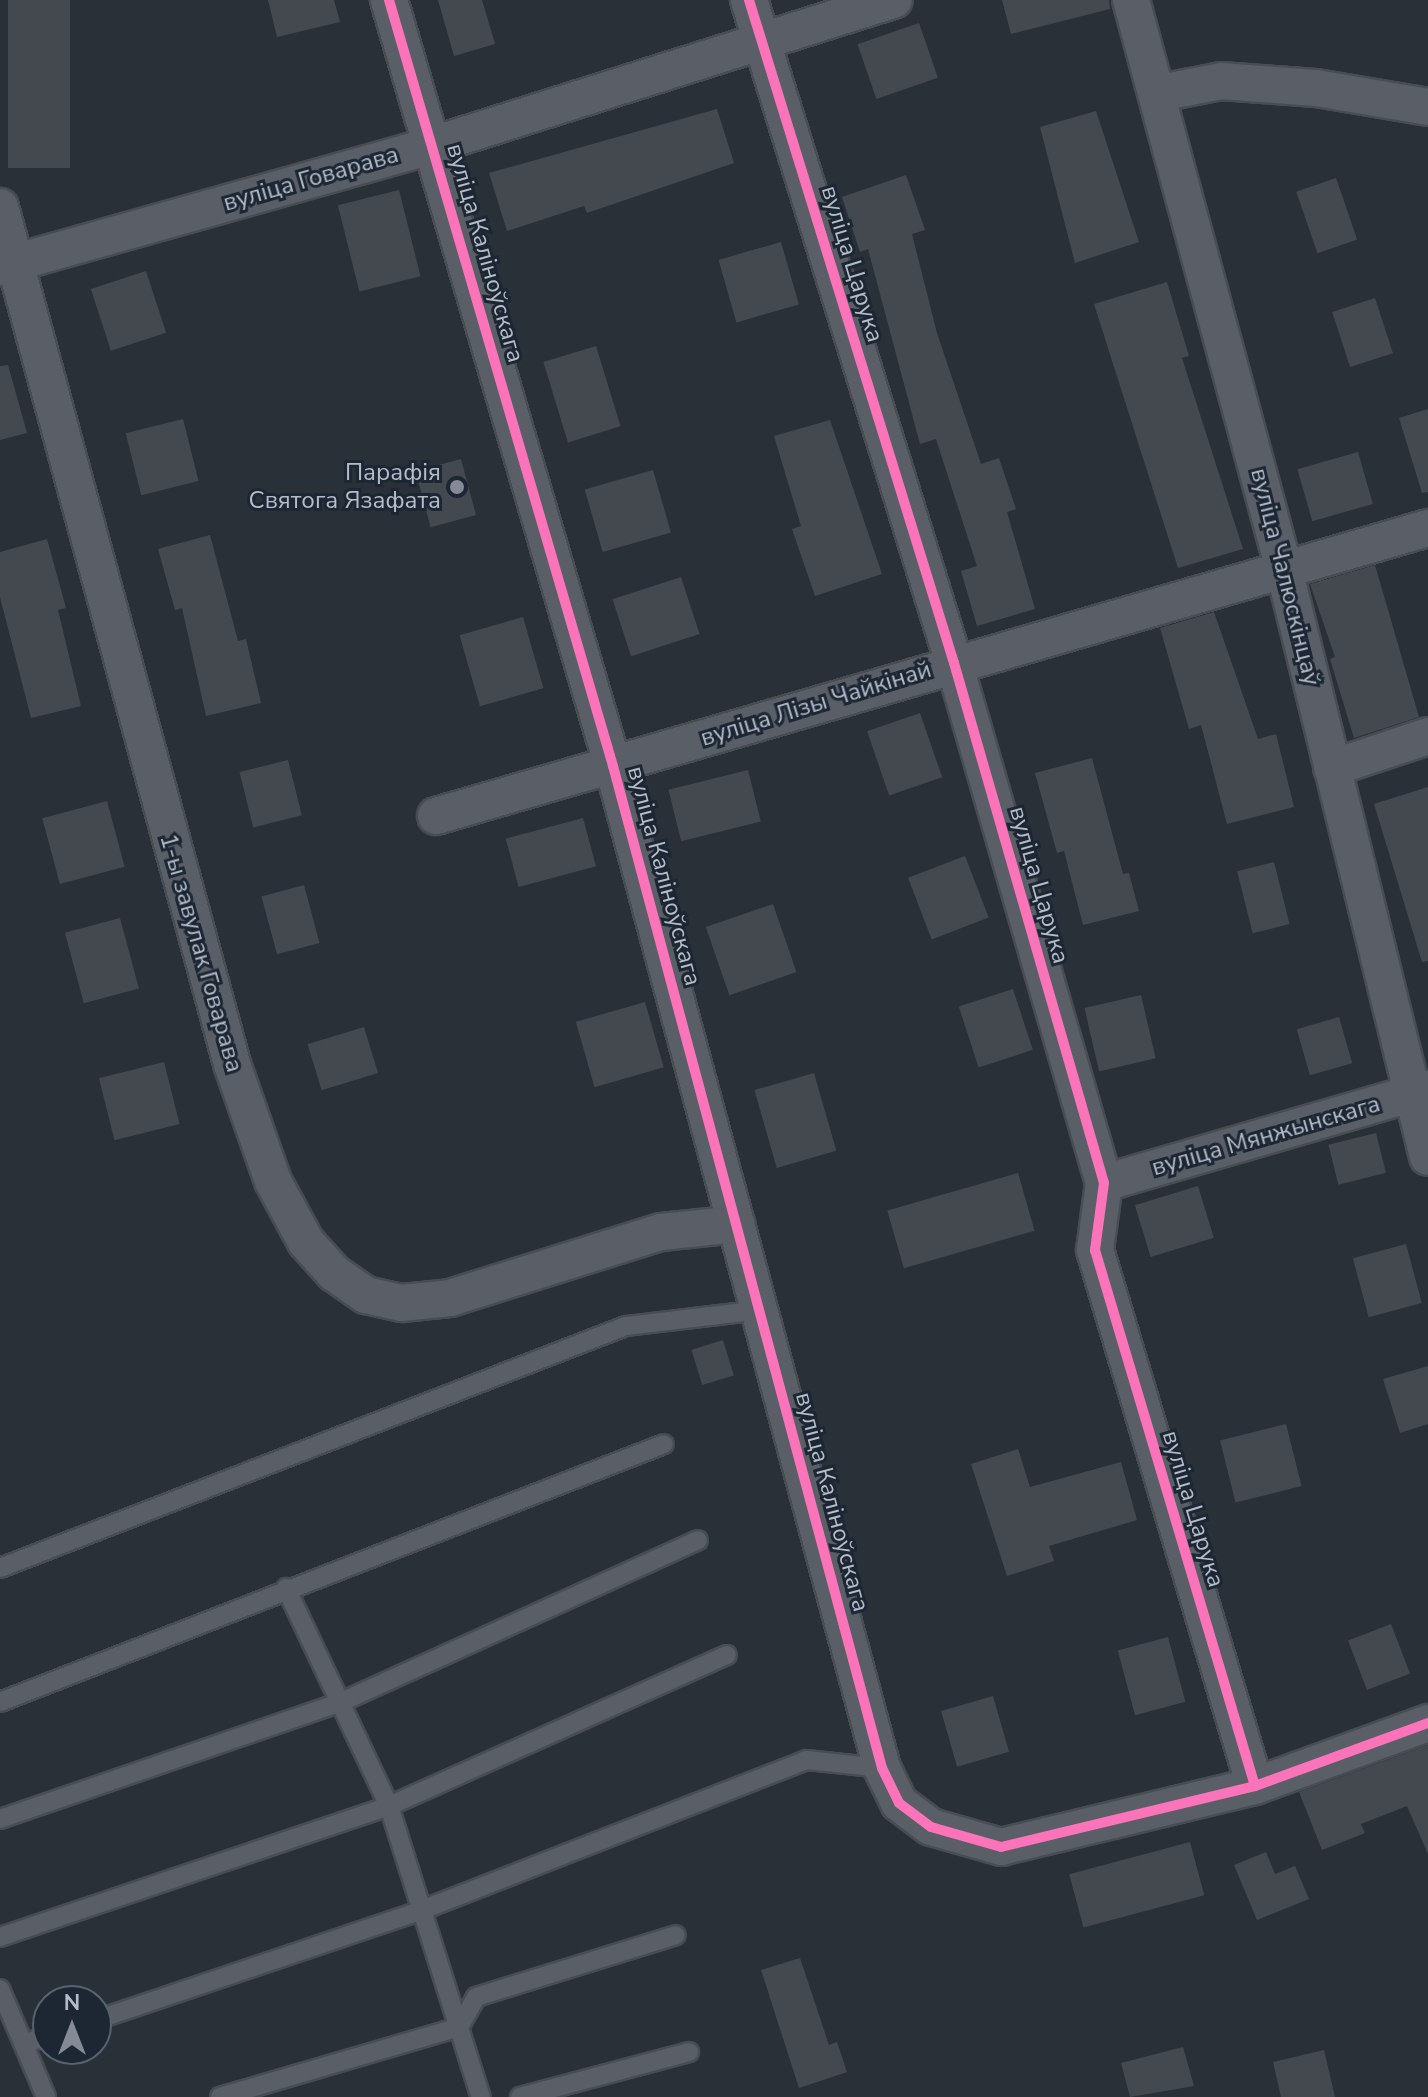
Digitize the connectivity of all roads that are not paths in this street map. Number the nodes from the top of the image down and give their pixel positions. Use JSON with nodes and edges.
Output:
{"nodes":[{"id":1,"x":389,"y":0,"type":"edge"},
{"id":2,"x":749,"y":0,"type":"edge"},
{"id":3,"x":894,"y":0,"type":"edge"},
{"id":4,"x":1131,"y":0,"type":"edge"},
{"id":5,"x":762,"y":41,"type":"junction"},
{"id":6,"x":1160,"y":93,"type":"junction"},
{"id":7,"x":1428,"y":107,"type":"edge"},
{"id":8,"x":433,"y":145,"type":"junction"},
{"id":9,"x":0,"y":207,"type":"edge"},
{"id":10,"x":7,"y":265,"type":"edge"},
{"id":11,"x":1428,"y":528,"type":"edge"},
{"id":12,"x":1285,"y":573,"type":"junction"},
{"id":13,"x":954,"y":663,"type":"junction"},
{"id":14,"x":1428,"y":736,"type":"edge"},
{"id":15,"x":613,"y":766,"type":"junction"},
{"id":16,"x":1332,"y":768,"type":"junction"},
{"id":17,"x":436,"y":816,"type":"dead end"},
{"id":18,"x":1420,"y":1092,"type":"edge"},
{"id":19,"x":1428,"y":1157,"type":"edge"},
{"id":20,"x":1104,"y":1183,"type":"junction"},
{"id":21,"x":737,"y":1224,"type":"junction"},
{"id":22,"x":760,"y":1310,"type":"junction"},
{"id":23,"x":664,"y":1444,"type":"dead end"},
{"id":24,"x":698,"y":1540,"type":"dead end"},
{"id":25,"x":0,"y":1568,"type":"edge"},
{"id":26,"x":286,"y":1588,"type":"junction"},
{"id":27,"x":727,"y":1655,"type":"dead end"},
{"id":28,"x":0,"y":1702,"type":"edge"},
{"id":29,"x":339,"y":1703,"type":"junction"},
{"id":30,"x":1428,"y":1723,"type":"edge"},
{"id":31,"x":882,"y":1768,"type":"junction"},
{"id":32,"x":1255,"y":1786,"type":"junction"},
{"id":33,"x":389,"y":1806,"type":"junction"},
{"id":34,"x":0,"y":1819,"type":"edge"},
{"id":35,"x":422,"y":1910,"type":"junction"},
{"id":36,"x":676,"y":1935,"type":"dead end"},
{"id":37,"x":0,"y":1937,"type":"edge"},
{"id":38,"x":0,"y":1989,"type":"edge"},
{"id":39,"x":112,"y":2015,"type":"edge"},
{"id":40,"x":459,"y":2027,"type":"junction"},
{"id":41,"x":32,"y":2041,"type":"edge"},
{"id":42,"x":26,"y":2043,"type":"junction"},
{"id":43,"x":689,"y":2052,"type":"dead end"},
{"id":44,"x":46,"y":2097,"type":"edge"},
{"id":45,"x":220,"y":2097,"type":"edge"},
{"id":46,"x":481,"y":2097,"type":"edge"},
{"id":47,"x":520,"y":2097,"type":"edge"}],
"edges":[{"from":1,"to":8,"type":"street","name":"вуліца Каліноўскага"},
{"from":2,"to":5,"type":"street","name":"вуліца Царука"},
{"from":3,"to":5,"type":"street","name":"вуліца Говарава"},
{"from":4,"to":6,"type":"street","name":"вуліца Чалюскінцаў"},
{"from":5,"to":8,"type":"street","name":"вуліца Говарава"},
{"from":5,"to":13,"type":"street","name":"вуліца Царука"},
{"from":6,"to":7,"type":"street"},
{"from":6,"to":12,"type":"street","name":"вуліца Чалюскінцаў"},
{"from":8,"to":10,"type":"street","name":"вуліца Говарава"},
{"from":8,"to":15,"type":"street","name":"вуліца Каліноўскага"},
{"from":9,"to":10,"type":"street","name":"1-ы завулак Говарава"},
{"from":10,"to":21,"type":"street","name":"1-ы завулак Говарава"},
{"from":11,"to":12,"type":"street","name":"вуліца Лізы Чайкінай"},
{"from":12,"to":13,"type":"street","name":"вуліца Лізы Чайкінай"},
{"from":12,"to":16,"type":"street","name":"вуліца Чалюскінцаў"},
{"from":13,"to":15,"type":"street","name":"вуліца Лізы Чайкінай"},
{"from":13,"to":20,"type":"street","name":"вуліца Царука"},
{"from":14,"to":16,"type":"street"},
{"from":15,"to":17,"type":"street","name":"вуліца Лізы Чайкінай"},
{"from":15,"to":21,"type":"street","name":"вуліца Каліноўскага"},
{"from":16,"to":18,"type":"street","name":"вуліца Чалюскінцаў"},
{"from":18,"to":19,"type":"street","name":"вуліца Чалюскінцаў"},
{"from":18,"to":20,"type":"street","name":"вуліца Мянжынскага"},
{"from":20,"to":32,"type":"street","name":"вуліца Царука"},
{"from":21,"to":22,"type":"street","name":"вуліца Каліноўскага"},
{"from":22,"to":25,"type":"lane"},
{"from":22,"to":31,"type":"street","name":"вуліца Каліноўскага"},
{"from":23,"to":26,"type":"lane"},
{"from":24,"to":29,"type":"lane"},
{"from":26,"to":28,"type":"lane"},
{"from":26,"to":29,"type":"lane"},
{"from":27,"to":33,"type":"lane"},
{"from":29,"to":33,"type":"lane"},
{"from":29,"to":34,"type":"lane"},
{"from":30,"to":32,"type":"street","name":"вуліца Каліноўскага"},
{"from":31,"to":32,"type":"street","name":"вуліца Каліноўскага"},
{"from":31,"to":35,"type":"lane"},
{"from":33,"to":35,"type":"lane"},
{"from":33,"to":37,"type":"lane"},
{"from":35,"to":39,"type":"lane"},
{"from":35,"to":40,"type":"lane"},
{"from":36,"to":40,"type":"lane"},
{"from":38,"to":42,"type":"lane"},
{"from":40,"to":45,"type":"lane"},
{"from":40,"to":46,"type":"lane"},
{"from":41,"to":42,"type":"lane"},
{"from":42,"to":44,"type":"lane"},
{"from":43,"to":47,"type":"lane"}]}
